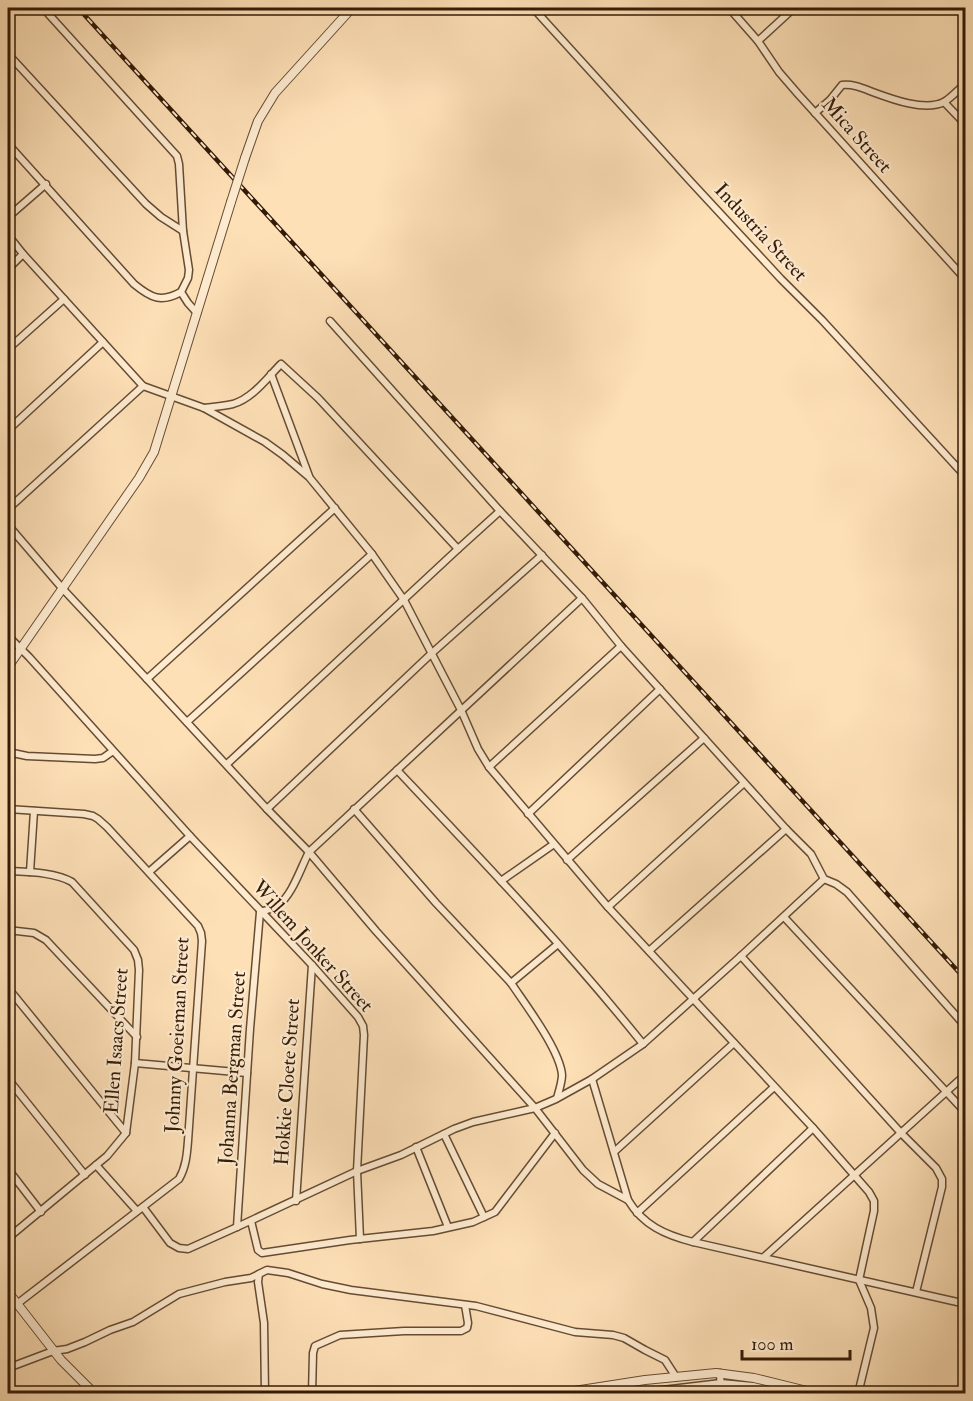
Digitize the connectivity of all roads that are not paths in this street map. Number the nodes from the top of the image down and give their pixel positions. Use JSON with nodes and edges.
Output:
{"nodes":[{"id":1,"x":43,"y":8,"type":"edge"},
{"id":2,"x":352,"y":8,"type":"edge"},
{"id":3,"x":533,"y":8,"type":"edge"},
{"id":4,"x":729,"y":8,"type":"edge"},
{"id":5,"x":794,"y":8,"type":"edge"},
{"id":6,"x":759,"y":41,"type":"junction"},
{"id":7,"x":8,"y":54,"type":"edge"},
{"id":8,"x":966,"y":83,"type":"edge"},
{"id":9,"x":944,"y":102,"type":"junction"},
{"id":10,"x":815,"y":113,"type":"junction"},
{"id":11,"x":966,"y":125,"type":"edge"},
{"id":12,"x":8,"y":144,"type":"edge"},
{"id":13,"x":46,"y":184,"type":"junction"},
{"id":14,"x":8,"y":217,"type":"edge"},
{"id":15,"x":183,"y":231,"type":"junction"},
{"id":16,"x":8,"y":235,"type":"edge"},
{"id":17,"x":23,"y":254,"type":"junction"},
{"id":18,"x":8,"y":269,"type":"edge"},
{"id":19,"x":966,"y":280,"type":"edge"},
{"id":20,"x":181,"y":292,"type":"junction"},
{"id":21,"x":64,"y":299,"type":"junction"},
{"id":22,"x":197,"y":314,"type":"junction"},
{"id":23,"x":330,"y":321,"type":"dead end"},
{"id":24,"x":103,"y":342,"type":"junction"},
{"id":25,"x":8,"y":349,"type":"edge"},
{"id":26,"x":271,"y":374,"type":"junction"},
{"id":27,"x":143,"y":386,"type":"junction"},
{"id":28,"x":171,"y":397,"type":"junction"},
{"id":29,"x":204,"y":408,"type":"junction"},
{"id":30,"x":8,"y":430,"type":"edge"},
{"id":31,"x":309,"y":477,"type":"junction"},
{"id":32,"x":966,"y":477,"type":"edge"},
{"id":33,"x":335,"y":508,"type":"junction"},
{"id":34,"x":8,"y":509,"type":"edge"},
{"id":35,"x":500,"y":511,"type":"junction"},
{"id":36,"x":8,"y":525,"type":"edge"},
{"id":37,"x":458,"y":549,"type":"junction"},
{"id":38,"x":372,"y":554,"type":"junction"},
{"id":39,"x":542,"y":555,"type":"junction"},
{"id":40,"x":62,"y":588,"type":"junction"},
{"id":41,"x":582,"y":598,"type":"junction"},
{"id":42,"x":404,"y":600,"type":"junction"},
{"id":43,"x":8,"y":637,"type":"edge"},
{"id":44,"x":621,"y":646,"type":"junction"},
{"id":45,"x":20,"y":647,"type":"junction"},
{"id":46,"x":432,"y":653,"type":"junction"},
{"id":47,"x":8,"y":667,"type":"edge"},
{"id":48,"x":147,"y":679,"type":"junction"},
{"id":49,"x":660,"y":689,"type":"junction"},
{"id":50,"x":461,"y":710,"type":"junction"},
{"id":51,"x":187,"y":722,"type":"junction"},
{"id":52,"x":704,"y":738,"type":"junction"},
{"id":53,"x":113,"y":751,"type":"junction"},
{"id":54,"x":8,"y":752,"type":"edge"},
{"id":55,"x":227,"y":764,"type":"junction"},
{"id":56,"x":489,"y":767,"type":"junction"},
{"id":57,"x":397,"y":770,"type":"junction"},
{"id":58,"x":744,"y":783,"type":"junction"},
{"id":59,"x":8,"y":809,"type":"edge"},
{"id":60,"x":267,"y":809,"type":"junction"},
{"id":61,"x":354,"y":809,"type":"junction"},
{"id":62,"x":34,"y":811,"type":"junction"},
{"id":63,"x":528,"y":814,"type":"junction"},
{"id":64,"x":786,"y":829,"type":"junction"},
{"id":65,"x":190,"y":836,"type":"junction"},
{"id":66,"x":554,"y":844,"type":"junction"},
{"id":67,"x":309,"y":852,"type":"junction"},
{"id":68,"x":567,"y":860,"type":"junction"},
{"id":69,"x":8,"y":871,"type":"edge"},
{"id":70,"x":30,"y":872,"type":"junction"},
{"id":71,"x":149,"y":872,"type":"junction"},
{"id":72,"x":824,"y":879,"type":"junction"},
{"id":73,"x":501,"y":881,"type":"junction"},
{"id":74,"x":608,"y":907,"type":"junction"},
{"id":75,"x":260,"y":912,"type":"junction"},
{"id":76,"x":784,"y":917,"type":"junction"},
{"id":77,"x":8,"y":930,"type":"edge"},
{"id":78,"x":558,"y":944,"type":"junction"},
{"id":79,"x":649,"y":951,"type":"junction"},
{"id":80,"x":741,"y":956,"type":"junction"},
{"id":81,"x":312,"y":965,"type":"junction"},
{"id":82,"x":511,"y":983,"type":"junction"},
{"id":83,"x":8,"y":988,"type":"edge"},
{"id":84,"x":693,"y":999,"type":"junction"},
{"id":85,"x":966,"y":1027,"type":"edge"},
{"id":86,"x":137,"y":1038,"type":"junction"},
{"id":87,"x":734,"y":1043,"type":"junction"},
{"id":88,"x":643,"y":1044,"type":"junction"},
{"id":89,"x":135,"y":1063,"type":"junction"},
{"id":90,"x":194,"y":1069,"type":"junction"},
{"id":91,"x":248,"y":1074,"type":"junction"},
{"id":92,"x":966,"y":1074,"type":"edge"},
{"id":93,"x":8,"y":1079,"type":"edge"},
{"id":94,"x":592,"y":1079,"type":"junction"},
{"id":95,"x":774,"y":1087,"type":"junction"},
{"id":96,"x":945,"y":1093,"type":"junction"},
{"id":97,"x":556,"y":1098,"type":"junction"},
{"id":98,"x":535,"y":1108,"type":"junction"},
{"id":99,"x":966,"y":1113,"type":"edge"},
{"id":100,"x":813,"y":1128,"type":"junction"},
{"id":101,"x":126,"y":1133,"type":"junction"},
{"id":102,"x":555,"y":1133,"type":"junction"},
{"id":103,"x":902,"y":1133,"type":"junction"},
{"id":104,"x":444,"y":1134,"type":"junction"},
{"id":105,"x":416,"y":1147,"type":"junction"},
{"id":106,"x":614,"y":1152,"type":"junction"},
{"id":107,"x":96,"y":1165,"type":"junction"},
{"id":108,"x":8,"y":1169,"type":"edge"},
{"id":109,"x":357,"y":1171,"type":"junction"},
{"id":110,"x":854,"y":1174,"type":"junction"},
{"id":111,"x":85,"y":1175,"type":"junction"},
{"id":112,"x":628,"y":1200,"type":"junction"},
{"id":113,"x":296,"y":1201,"type":"junction"},
{"id":114,"x":143,"y":1207,"type":"junction"},
{"id":115,"x":136,"y":1211,"type":"junction"},
{"id":116,"x":41,"y":1212,"type":"junction"},
{"id":117,"x":637,"y":1213,"type":"junction"},
{"id":118,"x":484,"y":1217,"type":"junction"},
{"id":119,"x":251,"y":1221,"type":"junction"},
{"id":120,"x":237,"y":1227,"type":"junction"},
{"id":121,"x":448,"y":1227,"type":"junction"},
{"id":122,"x":8,"y":1238,"type":"edge"},
{"id":123,"x":360,"y":1239,"type":"junction"},
{"id":124,"x":693,"y":1242,"type":"junction"},
{"id":125,"x":764,"y":1257,"type":"junction"},
{"id":126,"x":259,"y":1274,"type":"junction"},
{"id":127,"x":859,"y":1280,"type":"junction"},
{"id":128,"x":8,"y":1292,"type":"edge"},
{"id":129,"x":916,"y":1292,"type":"junction"},
{"id":130,"x":17,"y":1304,"type":"junction"},
{"id":131,"x":966,"y":1304,"type":"edge"},
{"id":132,"x":465,"y":1305,"type":"junction"},
{"id":133,"x":53,"y":1350,"type":"junction"},
{"id":134,"x":8,"y":1368,"type":"edge"},
{"id":135,"x":720,"y":1373,"type":"junction"},
{"id":136,"x":676,"y":1377,"type":"junction"},
{"id":137,"x":721,"y":1383,"type":"junction"},
{"id":138,"x":84,"y":1390,"type":"edge"},
{"id":139,"x":95,"y":1394,"type":"edge"},
{"id":140,"x":265,"y":1394,"type":"edge"},
{"id":141,"x":312,"y":1394,"type":"edge"},
{"id":142,"x":555,"y":1394,"type":"edge"},
{"id":143,"x":628,"y":1394,"type":"edge"},
{"id":144,"x":721,"y":1394,"type":"edge"},
{"id":145,"x":788,"y":1394,"type":"edge"},
{"id":146,"x":819,"y":1394,"type":"edge"},
{"id":147,"x":858,"y":1394,"type":"edge"}],
"edges":[{"from":1,"to":15,"type":"street"},
{"from":2,"to":22,"type":"street","bridge":true},
{"from":3,"to":32,"type":"street","name":"Industria Street"},
{"from":4,"to":6,"type":"street","name":"Mica Street"},
{"from":5,"to":6,"type":"street"},
{"from":6,"to":10,"type":"street","name":"Mica Street"},
{"from":7,"to":15,"type":"street"},
{"from":8,"to":9,"type":"street"},
{"from":9,"to":10,"type":"street"},
{"from":9,"to":11,"type":"street"},
{"from":10,"to":19,"type":"street","name":"Mica Street"},
{"from":12,"to":13,"type":"street"},
{"from":13,"to":14,"type":"street"},
{"from":13,"to":20,"type":"street"},
{"from":15,"to":20,"type":"street"},
{"from":16,"to":17,"type":"street"},
{"from":17,"to":18,"type":"street"},
{"from":17,"to":21,"type":"street"},
{"from":20,"to":22,"type":"street"},
{"from":21,"to":24,"type":"street"},
{"from":21,"to":25,"type":"street"},
{"from":22,"to":28,"type":"street"},
{"from":23,"to":35,"type":"street"},
{"from":24,"to":27,"type":"street"},
{"from":24,"to":30,"type":"street"},
{"from":26,"to":29,"type":"street"},
{"from":26,"to":31,"type":"street"},
{"from":26,"to":37,"type":"street"},
{"from":27,"to":28,"type":"street"},
{"from":27,"to":34,"type":"street"},
{"from":28,"to":29,"type":"street"},
{"from":28,"to":40,"type":"street"},
{"from":29,"to":31,"type":"street"},
{"from":31,"to":33,"type":"street"},
{"from":33,"to":38,"type":"street"},
{"from":33,"to":48,"type":"street"},
{"from":35,"to":37,"type":"street"},
{"from":35,"to":39,"type":"street"},
{"from":36,"to":40,"type":"street"},
{"from":37,"to":42,"type":"street"},
{"from":38,"to":42,"type":"street"},
{"from":38,"to":51,"type":"street"},
{"from":39,"to":41,"type":"street"},
{"from":39,"to":46,"type":"street"},
{"from":40,"to":45,"type":"street"},
{"from":40,"to":48,"type":"street"},
{"from":41,"to":44,"type":"street"},
{"from":41,"to":50,"type":"street"},
{"from":42,"to":46,"type":"street"},
{"from":42,"to":55,"type":"street"},
{"from":43,"to":45,"type":"street","name":"Willem Jonker Street"},
{"from":44,"to":49,"type":"street"},
{"from":44,"to":56,"type":"street"},
{"from":45,"to":47,"type":"street"},
{"from":45,"to":53,"type":"street","name":"Willem Jonker Street"},
{"from":46,"to":50,"type":"street"},
{"from":46,"to":60,"type":"street"},
{"from":48,"to":51,"type":"street"},
{"from":49,"to":52,"type":"street"},
{"from":49,"to":63,"type":"street"},
{"from":50,"to":56,"type":"street"},
{"from":50,"to":57,"type":"street"},
{"from":51,"to":55,"type":"street"},
{"from":52,"to":58,"type":"street"},
{"from":52,"to":68,"type":"street"},
{"from":53,"to":54,"type":"street"},
{"from":53,"to":65,"type":"street","name":"Willem Jonker Street"},
{"from":55,"to":60,"type":"street"},
{"from":56,"to":63,"type":"street"},
{"from":57,"to":61,"type":"street"},
{"from":57,"to":73,"type":"street"},
{"from":58,"to":64,"type":"street"},
{"from":58,"to":74,"type":"street"},
{"from":59,"to":62,"type":"street","name":"Johnny Goeieman Street"},
{"from":60,"to":67,"type":"street"},
{"from":61,"to":67,"type":"street"},
{"from":61,"to":82,"type":"street"},
{"from":62,"to":70,"type":"street"},
{"from":62,"to":71,"type":"street","name":"Johnny Goeieman Street"},
{"from":63,"to":66,"type":"street"},
{"from":64,"to":72,"type":"street"},
{"from":64,"to":79,"type":"street"},
{"from":65,"to":71,"type":"street"},
{"from":65,"to":75,"type":"street","name":"Willem Jonker Street"},
{"from":66,"to":68,"type":"street"},
{"from":66,"to":73,"type":"street"},
{"from":67,"to":75,"type":"street"},
{"from":67,"to":98,"type":"street"},
{"from":68,"to":74,"type":"street"},
{"from":69,"to":70,"type":"street","name":"Ellen Isaacs Street"},
{"from":70,"to":86,"type":"street","name":"Ellen Isaacs Street"},
{"from":71,"to":90,"type":"street","name":"Johnny Goeieman Street"},
{"from":72,"to":76,"type":"street"},
{"from":72,"to":85,"type":"street"},
{"from":73,"to":78,"type":"street"},
{"from":74,"to":79,"type":"street"},
{"from":75,"to":81,"type":"street","name":"Willem Jonker Street"},
{"from":75,"to":91,"type":"street","name":"Johanna Bergman Street"},
{"from":76,"to":80,"type":"street"},
{"from":76,"to":96,"type":"street"},
{"from":77,"to":86,"type":"street"},
{"from":78,"to":82,"type":"street"},
{"from":78,"to":88,"type":"street"},
{"from":79,"to":84,"type":"street"},
{"from":80,"to":84,"type":"street"},
{"from":80,"to":103,"type":"street"},
{"from":81,"to":109,"type":"street","name":"Willem Jonker Street"},
{"from":81,"to":113,"type":"street","name":"Hokkie Cloete Street"},
{"from":82,"to":97,"type":"street"},
{"from":83,"to":101,"type":"street"},
{"from":84,"to":87,"type":"street"},
{"from":84,"to":88,"type":"street"},
{"from":86,"to":89,"type":"street","name":"Ellen Isaacs Street"},
{"from":87,"to":95,"type":"street"},
{"from":87,"to":106,"type":"street"},
{"from":88,"to":94,"type":"street"},
{"from":89,"to":90,"type":"street"},
{"from":89,"to":101,"type":"street","name":"Ellen Isaacs Street"},
{"from":90,"to":91,"type":"street"},
{"from":90,"to":114,"type":"street","name":"Johnny Goeieman Street"},
{"from":91,"to":120,"type":"street","name":"Johanna Bergman Street"},
{"from":92,"to":96,"type":"street"},
{"from":93,"to":111,"type":"street"},
{"from":94,"to":97,"type":"street"},
{"from":94,"to":106,"type":"street"},
{"from":95,"to":100,"type":"street"},
{"from":95,"to":117,"type":"street"},
{"from":96,"to":99,"type":"street"},
{"from":96,"to":103,"type":"street"},
{"from":97,"to":98,"type":"street"},
{"from":98,"to":102,"type":"street"},
{"from":98,"to":104,"type":"street"},
{"from":100,"to":110,"type":"street"},
{"from":100,"to":124,"type":"street"},
{"from":101,"to":107,"type":"street","name":"Ellen Isaacs Street"},
{"from":102,"to":112,"type":"street"},
{"from":102,"to":118,"type":"street"},
{"from":103,"to":110,"type":"street"},
{"from":103,"to":129,"type":"street"},
{"from":104,"to":105,"type":"street"},
{"from":104,"to":118,"type":"street"},
{"from":105,"to":109,"type":"street"},
{"from":105,"to":121,"type":"street"},
{"from":106,"to":112,"type":"street"},
{"from":107,"to":111,"type":"street","name":"Ellen Isaacs Street"},
{"from":107,"to":115,"type":"street"},
{"from":108,"to":116,"type":"street"},
{"from":109,"to":113,"type":"street"},
{"from":109,"to":123,"type":"street","name":"Willem Jonker Street"},
{"from":110,"to":125,"type":"street"},
{"from":110,"to":127,"type":"street"},
{"from":111,"to":116,"type":"street","name":"Ellen Isaacs Street"},
{"from":112,"to":117,"type":"street"},
{"from":113,"to":119,"type":"street"},
{"from":114,"to":115,"type":"street","name":"Johnny Goeieman Street"},
{"from":114,"to":120,"type":"street"},
{"from":115,"to":130,"type":"street","name":"Johnny Goeieman Street"},
{"from":116,"to":122,"type":"street","name":"Ellen Isaacs Street"},
{"from":117,"to":124,"type":"street"},
{"from":118,"to":121,"type":"street"},
{"from":119,"to":120,"type":"street"},
{"from":119,"to":123,"type":"street"},
{"from":121,"to":123,"type":"street"},
{"from":124,"to":125,"type":"street"},
{"from":125,"to":127,"type":"street"},
{"from":126,"to":132,"type":"street"},
{"from":126,"to":133,"type":"street"},
{"from":126,"to":140,"type":"street"},
{"from":127,"to":129,"type":"street"},
{"from":127,"to":147,"type":"street"},
{"from":128,"to":130,"type":"street"},
{"from":129,"to":131,"type":"street"},
{"from":130,"to":133,"type":"street"},
{"from":132,"to":136,"type":"street"},
{"from":132,"to":141,"type":"street"},
{"from":133,"to":134,"type":"street"},
{"from":133,"to":138,"type":"street"},
{"from":135,"to":136,"type":"street"},
{"from":135,"to":137,"type":"street"},
{"from":135,"to":146,"type":"street"},
{"from":136,"to":142,"type":"street"},
{"from":137,"to":143,"type":"street"},
{"from":137,"to":144,"type":"street"},
{"from":137,"to":145,"type":"street"},
{"from":138,"to":139,"type":"street"}]}
